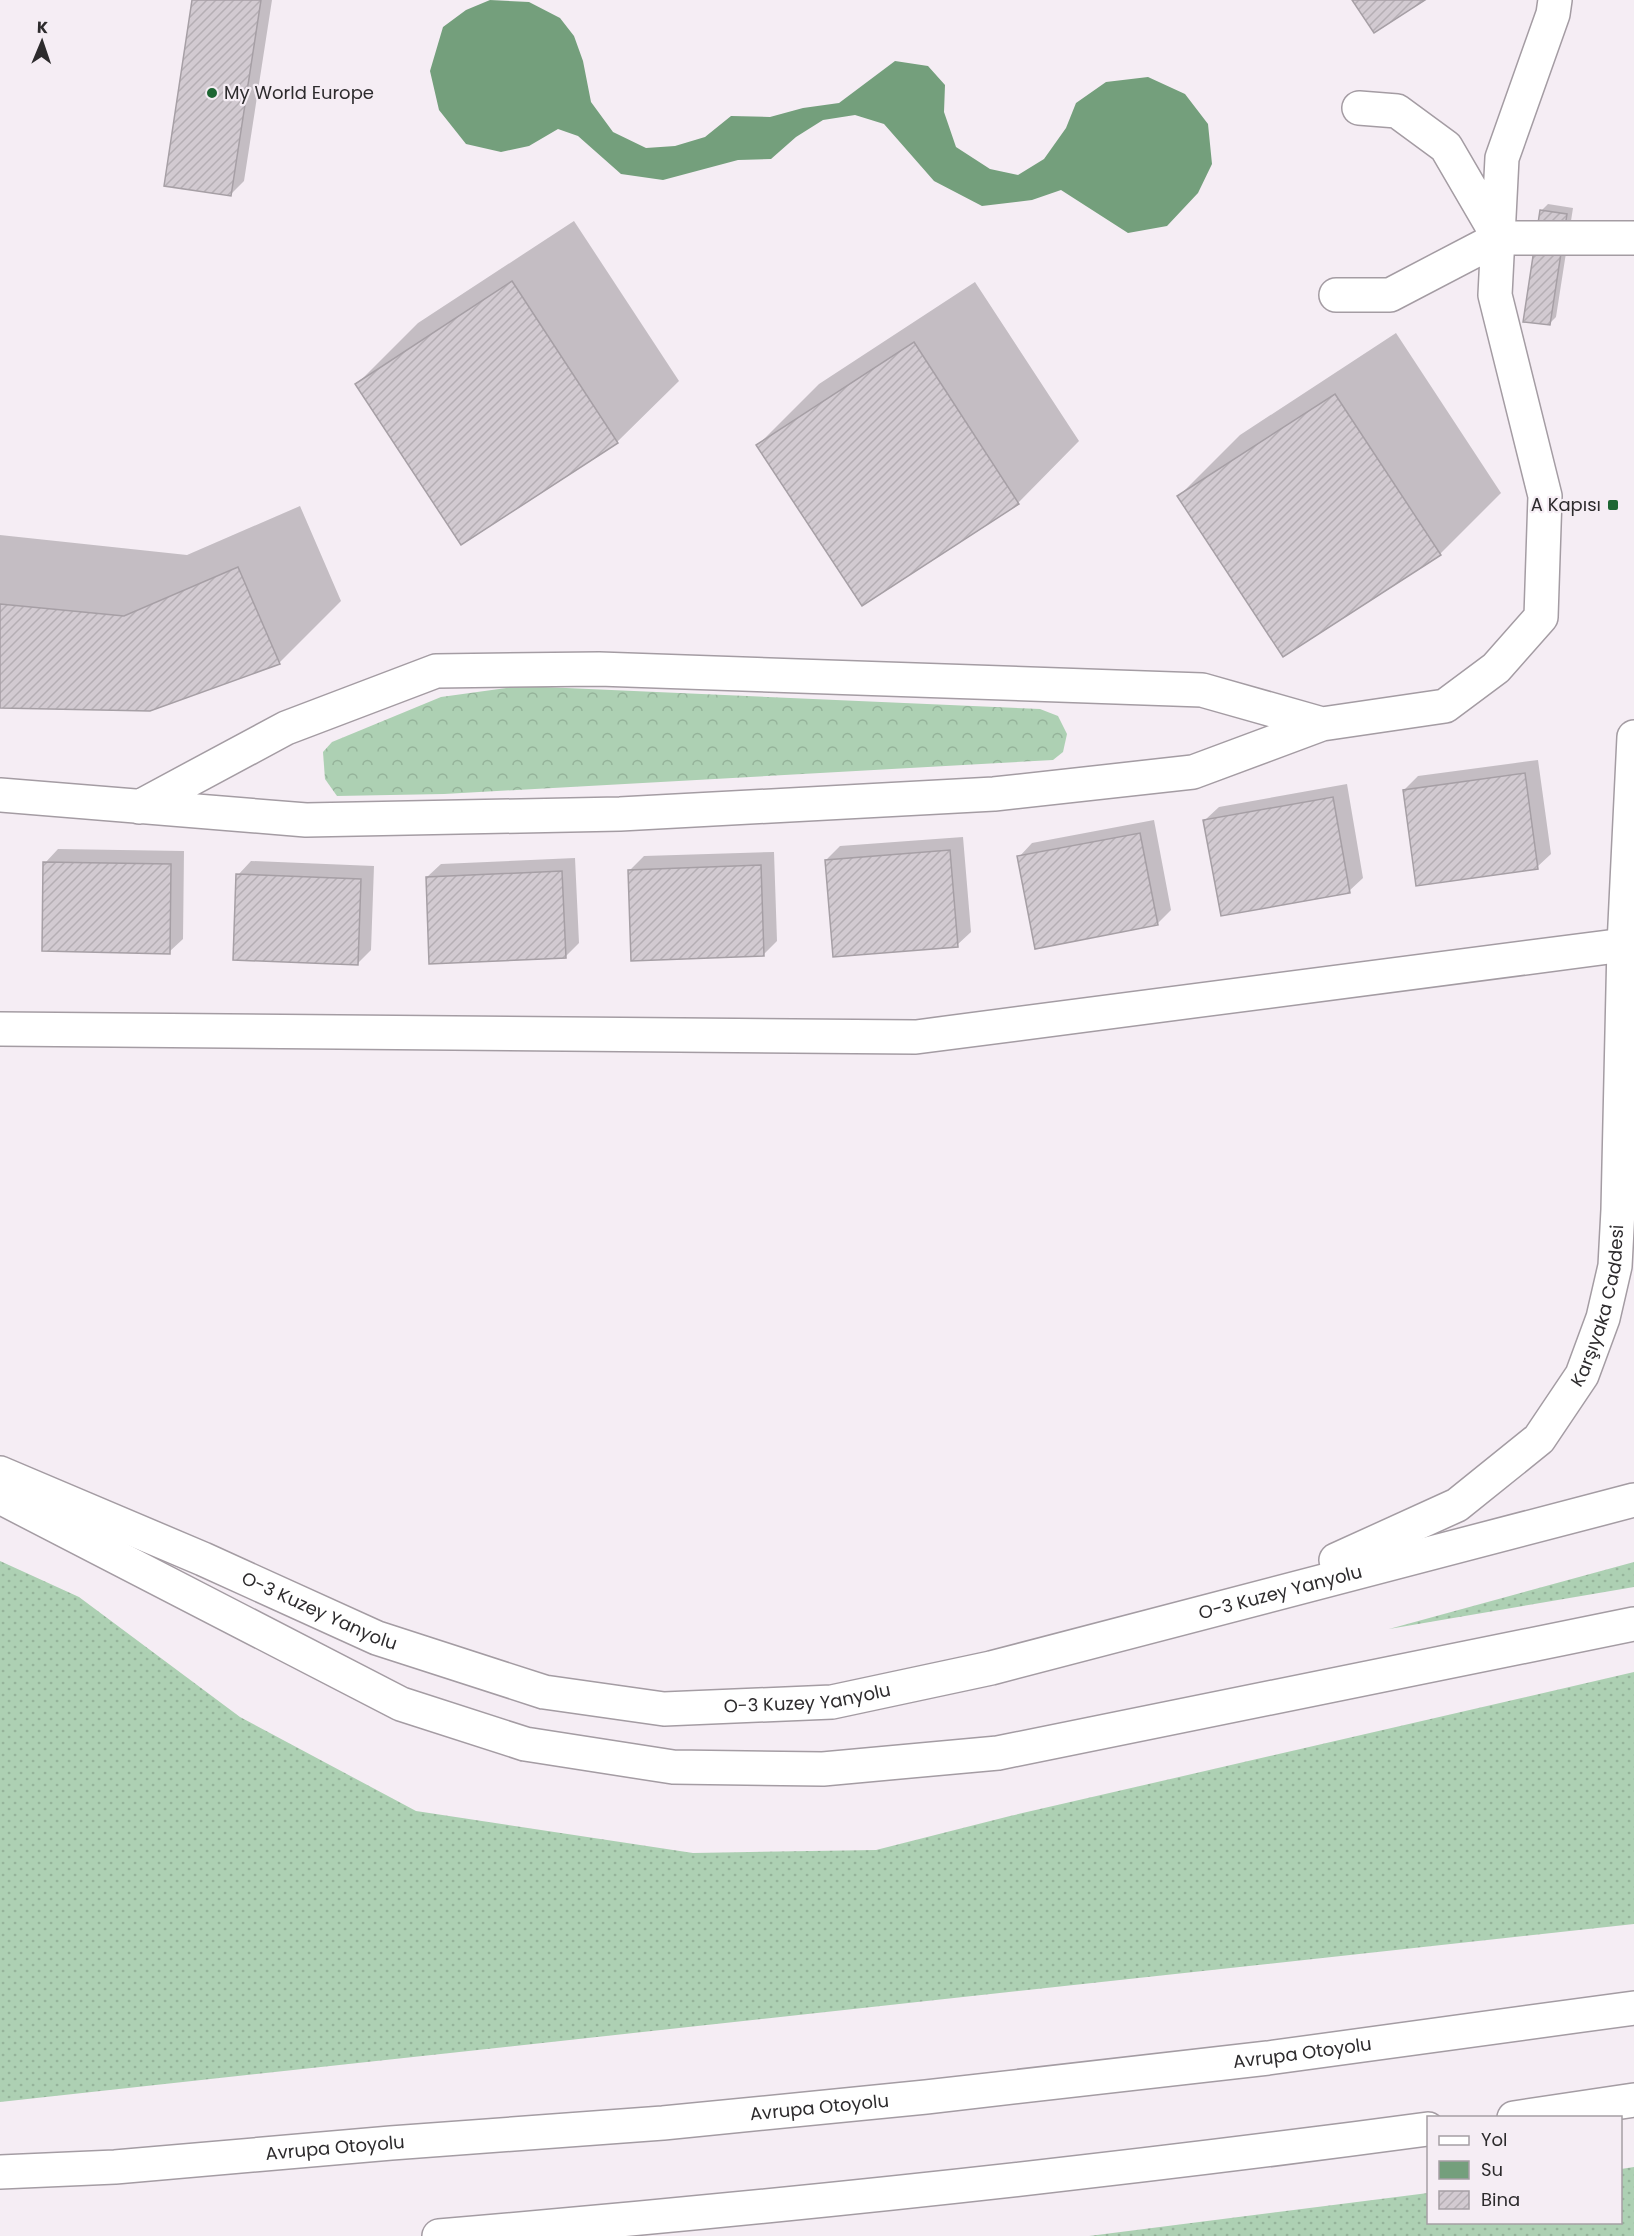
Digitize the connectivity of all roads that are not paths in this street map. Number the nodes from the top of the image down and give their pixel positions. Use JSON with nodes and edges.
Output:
{"nodes":[{"id":1,"x":1555,"y":0,"type":"edge"},
{"id":2,"x":1359,"y":108,"type":"dead end"},
{"id":3,"x":1499,"y":238,"type":"junction"},
{"id":4,"x":1634,"y":238,"type":"edge"},
{"id":5,"x":1336,"y":296,"type":"dead end"},
{"id":6,"x":1322,"y":724,"type":"junction"},
{"id":7,"x":1634,"y":737,"type":"edge"},
{"id":8,"x":0,"y":795,"type":"edge"},
{"id":9,"x":139,"y":807,"type":"junction"},
{"id":10,"x":1629,"y":946,"type":"edge"},
{"id":11,"x":0,"y":1029,"type":"edge"},
{"id":12,"x":0,"y":1473,"type":"edge"},
{"id":13,"x":0,"y":1497,"type":"edge"},
{"id":14,"x":1634,"y":1500,"type":"edge"},
{"id":15,"x":1232,"y":1604,"type":"junction"},
{"id":16,"x":1634,"y":1624,"type":"edge"},
{"id":17,"x":1634,"y":2008,"type":"edge"},
{"id":18,"x":1634,"y":2100,"type":"edge"},
{"id":19,"x":1527,"y":2116,"type":"edge"},
{"id":20,"x":1427,"y":2129,"type":"edge"},
{"id":21,"x":0,"y":2172,"type":"edge"},
{"id":22,"x":439,"y":2236,"type":"edge"}],
"edges":[{"from":1,"to":3,"type":"main road"},
{"from":2,"to":3,"type":"main road"},
{"from":3,"to":4,"type":"main road"},
{"from":3,"to":5,"type":"main road"},
{"from":3,"to":6,"type":"main road"},
{"from":6,"to":9,"type":"main road"},
{"from":6,"to":9,"type":"main road"},
{"from":7,"to":10,"type":"main road","name":"Karşıyaka Caddesi"},
{"from":8,"to":9,"type":"main road"},
{"from":10,"to":11,"type":"main road"},
{"from":10,"to":15,"type":"main road","name":"Karşıyaka Caddesi"},
{"from":12,"to":15,"type":"main road","name":"O-3 Kuzey Yanyolu"},
{"from":13,"to":16,"type":"main road"},
{"from":14,"to":15,"type":"main road","name":"O-3 Kuzey Yanyolu"},
{"from":17,"to":21,"type":"main road","name":"Avrupa Otoyolu"},
{"from":18,"to":19,"type":"main road"},
{"from":20,"to":22,"type":"main road"}]}
